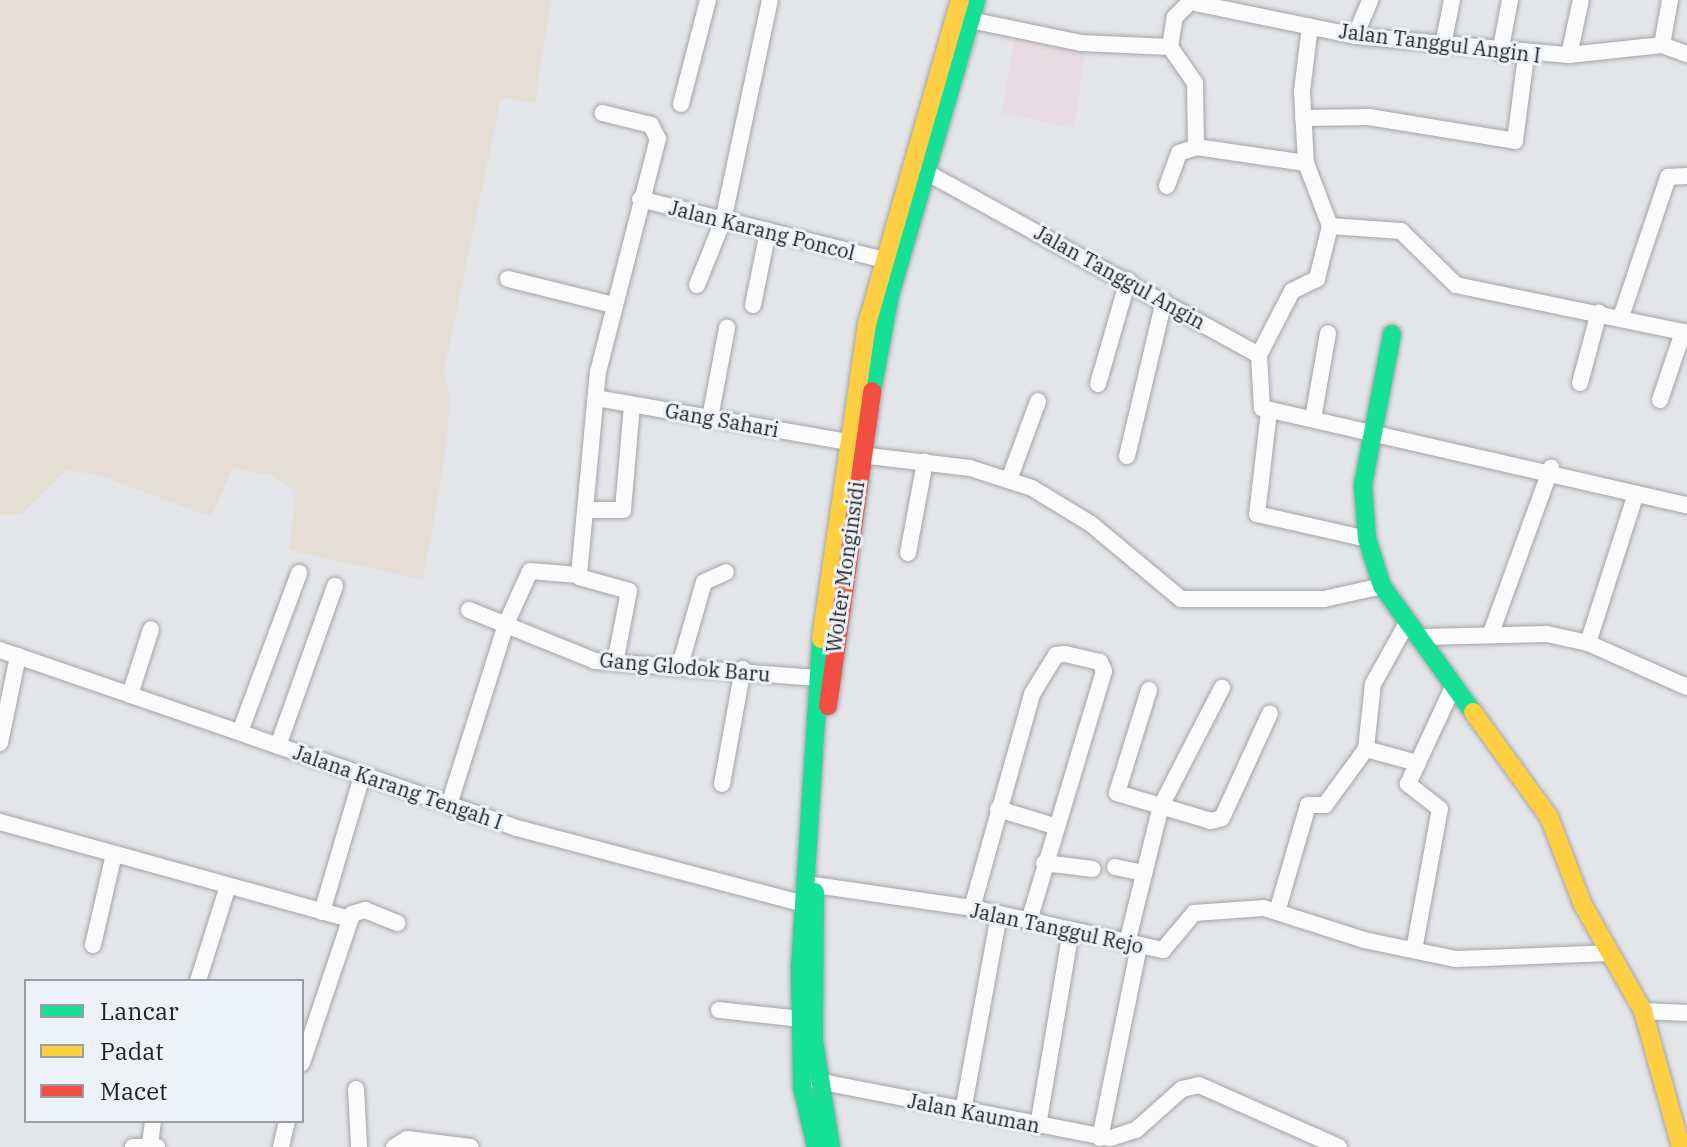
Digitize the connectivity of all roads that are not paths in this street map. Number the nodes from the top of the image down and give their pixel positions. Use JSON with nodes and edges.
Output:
{"nodes":[{"id":1,"x":708,"y":0,"type":"edge"},
{"id":2,"x":770,"y":0,"type":"edge"},
{"id":3,"x":960,"y":0,"type":"edge"},
{"id":4,"x":976,"y":0,"type":"edge"},
{"id":5,"x":1370,"y":0,"type":"edge"},
{"id":6,"x":1452,"y":0,"type":"edge"},
{"id":7,"x":1510,"y":0,"type":"edge"},
{"id":8,"x":1581,"y":0,"type":"edge"},
{"id":9,"x":1670,"y":0,"type":"edge"},
{"id":10,"x":1190,"y":1,"type":"edge"},
{"id":11,"x":1241,"y":4,"type":"edge"},
{"id":12,"x":970,"y":20,"type":"junction"},
{"id":13,"x":1310,"y":26,"type":"junction"},
{"id":14,"x":1355,"y":36,"type":"junction"},
{"id":15,"x":1444,"y":40,"type":"junction"},
{"id":16,"x":1662,"y":45,"type":"junction"},
{"id":17,"x":1170,"y":47,"type":"junction"},
{"id":18,"x":1500,"y":53,"type":"junction"},
{"id":19,"x":1687,"y":54,"type":"edge"},
{"id":20,"x":1569,"y":55,"type":"junction"},
{"id":21,"x":1526,"y":56,"type":"junction"},
{"id":22,"x":681,"y":104,"type":"dead end"},
{"id":23,"x":602,"y":113,"type":"dead end"},
{"id":24,"x":1303,"y":118,"type":"junction"},
{"id":25,"x":1196,"y":147,"type":"junction"},
{"id":26,"x":1306,"y":163,"type":"junction"},
{"id":27,"x":924,"y":171,"type":"junction"},
{"id":28,"x":1687,"y":176,"type":"edge"},
{"id":29,"x":1167,"y":186,"type":"dead end"},
{"id":30,"x":640,"y":199,"type":"junction"},
{"id":31,"x":723,"y":221,"type":"junction"},
{"id":32,"x":1330,"y":226,"type":"junction"},
{"id":33,"x":768,"y":231,"type":"junction"},
{"id":34,"x":884,"y":260,"type":"junction"},
{"id":35,"x":508,"y":279,"type":"dead end"},
{"id":36,"x":1128,"y":280,"type":"junction"},
{"id":37,"x":697,"y":285,"type":"dead end"},
{"id":38,"x":1164,"y":301,"type":"junction"},
{"id":39,"x":613,"y":305,"type":"junction"},
{"id":40,"x":753,"y":305,"type":"dead end"},
{"id":41,"x":1599,"y":312,"type":"junction"},
{"id":42,"x":1621,"y":317,"type":"junction"},
{"id":43,"x":727,"y":328,"type":"dead end"},
{"id":44,"x":1328,"y":333,"type":"dead end"},
{"id":45,"x":1685,"y":333,"type":"edge"},
{"id":46,"x":1392,"y":334,"type":"dead end"},
{"id":47,"x":1259,"y":355,"type":"junction"},
{"id":48,"x":1580,"y":383,"type":"dead end"},
{"id":49,"x":1098,"y":384,"type":"dead end"},
{"id":50,"x":596,"y":398,"type":"junction"},
{"id":51,"x":1660,"y":400,"type":"dead end"},
{"id":52,"x":1038,"y":401,"type":"dead end"},
{"id":53,"x":632,"y":404,"type":"junction"},
{"id":54,"x":1269,"y":411,"type":"junction"},
{"id":55,"x":710,"y":418,"type":"junction"},
{"id":56,"x":1313,"y":419,"type":"junction"},
{"id":57,"x":1376,"y":430,"type":"junction"},
{"id":58,"x":854,"y":448,"type":"junction"},
{"id":59,"x":1127,"y":456,"type":"dead end"},
{"id":60,"x":925,"y":462,"type":"junction"},
{"id":61,"x":1551,"y":468,"type":"junction"},
{"id":62,"x":1009,"y":480,"type":"junction"},
{"id":63,"x":1635,"y":497,"type":"junction"},
{"id":64,"x":1687,"y":505,"type":"edge"},
{"id":65,"x":585,"y":510,"type":"junction"},
{"id":66,"x":1367,"y":539,"type":"junction"},
{"id":67,"x":908,"y":553,"type":"dead end"},
{"id":68,"x":726,"y":572,"type":"dead end"},
{"id":69,"x":299,"y":573,"type":"dead end"},
{"id":70,"x":579,"y":577,"type":"junction"},
{"id":71,"x":335,"y":586,"type":"dead end"},
{"id":72,"x":1382,"y":586,"type":"junction"},
{"id":73,"x":469,"y":610,"type":"dead end"},
{"id":74,"x":1407,"y":623,"type":"junction"},
{"id":75,"x":506,"y":624,"type":"junction"},
{"id":76,"x":151,"y":629,"type":"dead end"},
{"id":77,"x":1491,"y":633,"type":"junction"},
{"id":78,"x":1423,"y":637,"type":"junction"},
{"id":79,"x":1588,"y":643,"type":"junction"},
{"id":80,"x":0,"y":650,"type":"edge"},
{"id":81,"x":18,"y":656,"type":"junction"},
{"id":82,"x":681,"y":662,"type":"junction"},
{"id":83,"x":615,"y":663,"type":"junction"},
{"id":84,"x":743,"y":669,"type":"junction"},
{"id":85,"x":815,"y":678,"type":"junction"},
{"id":86,"x":1453,"y":687,"type":"junction"},
{"id":87,"x":1687,"y":687,"type":"edge"},
{"id":88,"x":1222,"y":688,"type":"dead end"},
{"id":89,"x":1149,"y":690,"type":"dead end"},
{"id":90,"x":130,"y":695,"type":"junction"},
{"id":91,"x":1270,"y":713,"type":"dead end"},
{"id":92,"x":240,"y":732,"type":"junction"},
{"id":93,"x":0,"y":743,"type":"edge"},
{"id":94,"x":278,"y":746,"type":"junction"},
{"id":95,"x":1366,"y":749,"type":"junction"},
{"id":96,"x":1418,"y":763,"type":"junction"},
{"id":97,"x":362,"y":776,"type":"junction"},
{"id":98,"x":722,"y":784,"type":"dead end"},
{"id":99,"x":449,"y":805,"type":"junction"},
{"id":100,"x":1161,"y":806,"type":"junction"},
{"id":101,"x":998,"y":809,"type":"junction"},
{"id":102,"x":0,"y":822,"type":"edge"},
{"id":103,"x":1054,"y":826,"type":"junction"},
{"id":104,"x":114,"y":854,"type":"junction"},
{"id":105,"x":1044,"y":863,"type":"junction"},
{"id":106,"x":1115,"y":867,"type":"dead end"},
{"id":107,"x":1093,"y":869,"type":"dead end"},
{"id":108,"x":1144,"y":873,"type":"junction"},
{"id":109,"x":815,"y":885,"type":"junction"},
{"id":110,"x":228,"y":886,"type":"junction"},
{"id":111,"x":801,"y":903,"type":"junction"},
{"id":112,"x":972,"y":908,"type":"junction"},
{"id":113,"x":322,"y":912,"type":"junction"},
{"id":114,"x":1277,"y":912,"type":"junction"},
{"id":115,"x":999,"y":914,"type":"junction"},
{"id":116,"x":349,"y":919,"type":"junction"},
{"id":117,"x":1029,"y":921,"type":"junction"},
{"id":118,"x":398,"y":923,"type":"dead end"},
{"id":119,"x":1071,"y":930,"type":"junction"},
{"id":120,"x":93,"y":945,"type":"dead end"},
{"id":121,"x":1133,"y":945,"type":"junction"},
{"id":122,"x":1414,"y":950,"type":"junction"},
{"id":123,"x":1609,"y":953,"type":"junction"},
{"id":124,"x":199,"y":979,"type":"edge"},
{"id":125,"x":719,"y":1010,"type":"dead end"},
{"id":126,"x":1643,"y":1011,"type":"junction"},
{"id":127,"x":1687,"y":1013,"type":"edge"},
{"id":128,"x":800,"y":1019,"type":"junction"},
{"id":129,"x":304,"y":1057,"type":"edge"},
{"id":130,"x":817,"y":1081,"type":"junction"},
{"id":131,"x":356,"y":1089,"type":"dead end"},
{"id":132,"x":963,"y":1111,"type":"junction"},
{"id":133,"x":152,"y":1123,"type":"edge"},
{"id":134,"x":287,"y":1123,"type":"edge"},
{"id":135,"x":1038,"y":1126,"type":"junction"},
{"id":136,"x":1136,"y":1130,"type":"junction"},
{"id":137,"x":1100,"y":1138,"type":"junction"},
{"id":138,"x":146,"y":1146,"type":"edge"},
{"id":139,"x":281,"y":1147,"type":"edge"},
{"id":140,"x":359,"y":1147,"type":"edge"},
{"id":141,"x":394,"y":1147,"type":"edge"},
{"id":142,"x":471,"y":1147,"type":"edge"},
{"id":143,"x":816,"y":1147,"type":"edge"},
{"id":144,"x":831,"y":1147,"type":"edge"},
{"id":145,"x":1132,"y":1147,"type":"edge"},
{"id":146,"x":1339,"y":1147,"type":"edge"},
{"id":147,"x":1681,"y":1147,"type":"edge"}],
"edges":[{"from":1,"to":22,"type":"street"},
{"from":2,"to":31,"type":"street"},
{"from":3,"to":34,"type":"main road","name":"Wolter Monginsidi"},
{"from":4,"to":12,"type":"main road","name":"Wolter Monginsidi"},
{"from":5,"to":14,"type":"street"},
{"from":6,"to":15,"type":"street"},
{"from":7,"to":18,"type":"street"},
{"from":8,"to":20,"type":"street"},
{"from":9,"to":16,"type":"street"},
{"from":10,"to":11,"type":"street","name":"Jalan Tanggul Angin I"},
{"from":10,"to":17,"type":"street","name":"Jalan Tanggul Angin I"},
{"from":11,"to":13,"type":"street","name":"Jalan Tanggul Angin I"},
{"from":12,"to":17,"type":"street"},
{"from":12,"to":27,"type":"main road","name":"Wolter Monginsidi"},
{"from":13,"to":14,"type":"street","name":"Jalan Tanggul Angin I"},
{"from":13,"to":24,"type":"street"},
{"from":14,"to":15,"type":"street","name":"Jalan Tanggul Angin I"},
{"from":15,"to":18,"type":"street","name":"Jalan Tanggul Angin I"},
{"from":16,"to":19,"type":"street"},
{"from":16,"to":20,"type":"street","name":"Jalan Tanggul Angin I"},
{"from":17,"to":25,"type":"street"},
{"from":18,"to":21,"type":"street","name":"Jalan Tanggul Angin I"},
{"from":20,"to":21,"type":"street","name":"Jalan Tanggul Angin I"},
{"from":21,"to":24,"type":"street"},
{"from":23,"to":30,"type":"street"},
{"from":24,"to":26,"type":"street"},
{"from":25,"to":26,"type":"street"},
{"from":25,"to":29,"type":"street"},
{"from":26,"to":32,"type":"street"},
{"from":27,"to":36,"type":"street","name":"Jalan Tanggul Angin"},
{"from":27,"to":58,"type":"main road","name":"Wolter Monginsidi"},
{"from":28,"to":42,"type":"street"},
{"from":30,"to":31,"type":"street","name":"Jalan Karang Poncol"},
{"from":30,"to":39,"type":"street"},
{"from":31,"to":33,"type":"street","name":"Jalan Karang Poncol"},
{"from":31,"to":37,"type":"street"},
{"from":32,"to":41,"type":"street"},
{"from":32,"to":47,"type":"street"},
{"from":33,"to":34,"type":"street","name":"Jalan Karang Poncol"},
{"from":33,"to":40,"type":"street"},
{"from":34,"to":58,"type":"main road","name":"Wolter Monginsidi"},
{"from":35,"to":39,"type":"street"},
{"from":36,"to":38,"type":"street","name":"Jalan Tanggul Angin"},
{"from":36,"to":49,"type":"street"},
{"from":38,"to":47,"type":"street","name":"Jalan Tanggul Angin"},
{"from":38,"to":59,"type":"street"},
{"from":39,"to":50,"type":"street"},
{"from":41,"to":42,"type":"street"},
{"from":41,"to":48,"type":"street"},
{"from":42,"to":45,"type":"street"},
{"from":43,"to":55,"type":"street"},
{"from":44,"to":56,"type":"street"},
{"from":45,"to":51,"type":"street"},
{"from":46,"to":57,"type":"main road"},
{"from":47,"to":54,"type":"street"},
{"from":50,"to":53,"type":"street","name":"Gang Sahari"},
{"from":50,"to":65,"type":"street"},
{"from":52,"to":62,"type":"street"},
{"from":53,"to":55,"type":"street","name":"Gang Sahari"},
{"from":53,"to":65,"type":"street"},
{"from":54,"to":56,"type":"street"},
{"from":54,"to":66,"type":"street"},
{"from":55,"to":58,"type":"street","name":"Gang Sahari"},
{"from":56,"to":57,"type":"street"},
{"from":57,"to":61,"type":"street"},
{"from":57,"to":66,"type":"main road"},
{"from":58,"to":60,"type":"street","name":"Gang Sahari"},
{"from":58,"to":85,"type":"main road","name":"Wolter Monginsidi"},
{"from":58,"to":109,"type":"main road","name":"Wolter Monginsidi"},
{"from":60,"to":62,"type":"street","name":"Gang Sahari"},
{"from":60,"to":67,"type":"street"},
{"from":61,"to":63,"type":"street"},
{"from":61,"to":77,"type":"street"},
{"from":62,"to":72,"type":"street","name":"Gang Sahari"},
{"from":63,"to":64,"type":"street"},
{"from":63,"to":79,"type":"street"},
{"from":65,"to":70,"type":"street"},
{"from":66,"to":72,"type":"main road"},
{"from":68,"to":82,"type":"street"},
{"from":69,"to":92,"type":"street"},
{"from":70,"to":75,"type":"street"},
{"from":70,"to":83,"type":"street"},
{"from":71,"to":94,"type":"street"},
{"from":72,"to":74,"type":"main road"},
{"from":73,"to":75,"type":"street","name":"Gang Glodok Baru"},
{"from":74,"to":78,"type":"main road"},
{"from":74,"to":95,"type":"street"},
{"from":75,"to":83,"type":"street","name":"Gang Glodok Baru"},
{"from":75,"to":99,"type":"street"},
{"from":76,"to":90,"type":"street"},
{"from":77,"to":78,"type":"street"},
{"from":77,"to":79,"type":"street"},
{"from":78,"to":86,"type":"main road"},
{"from":79,"to":87,"type":"street"},
{"from":80,"to":81,"type":"street","name":"Jalana Karang Tengah I"},
{"from":81,"to":90,"type":"street","name":"Jalana Karang Tengah I"},
{"from":81,"to":93,"type":"street"},
{"from":82,"to":83,"type":"street","name":"Gang Glodok Baru"},
{"from":82,"to":84,"type":"street","name":"Gang Glodok Baru"},
{"from":84,"to":85,"type":"street","name":"Gang Glodok Baru"},
{"from":84,"to":98,"type":"street"},
{"from":85,"to":111,"type":"main road","name":"Wolter Monginsidi"},
{"from":86,"to":96,"type":"street"},
{"from":86,"to":123,"type":"main road"},
{"from":88,"to":100,"type":"street"},
{"from":89,"to":100,"type":"street"},
{"from":90,"to":92,"type":"street","name":"Jalana Karang Tengah I"},
{"from":91,"to":100,"type":"street"},
{"from":92,"to":94,"type":"street","name":"Jalana Karang Tengah I"},
{"from":94,"to":97,"type":"street","name":"Jalana Karang Tengah I"},
{"from":95,"to":96,"type":"street"},
{"from":95,"to":114,"type":"street"},
{"from":96,"to":122,"type":"street"},
{"from":97,"to":99,"type":"street","name":"Jalana Karang Tengah I"},
{"from":97,"to":113,"type":"street"},
{"from":99,"to":111,"type":"street","name":"Jalana Karang Tengah I"},
{"from":100,"to":108,"type":"street"},
{"from":101,"to":103,"type":"street"},
{"from":101,"to":103,"type":"street"},
{"from":101,"to":112,"type":"street"},
{"from":102,"to":104,"type":"street"},
{"from":103,"to":105,"type":"street"},
{"from":104,"to":110,"type":"street"},
{"from":104,"to":120,"type":"street"},
{"from":105,"to":107,"type":"street"},
{"from":105,"to":117,"type":"street"},
{"from":106,"to":108,"type":"street"},
{"from":108,"to":121,"type":"street"},
{"from":109,"to":112,"type":"street","name":"Jalan Tanggul Rejo"},
{"from":109,"to":130,"type":"main road","name":"Wolter Monginsidi"},
{"from":110,"to":113,"type":"street"},
{"from":110,"to":124,"type":"street"},
{"from":111,"to":128,"type":"main road","name":"Wolter Monginsidi"},
{"from":112,"to":115,"type":"street","name":"Jalan Tanggul Rejo"},
{"from":113,"to":116,"type":"street"},
{"from":114,"to":121,"type":"street","name":"Jalan Tanggul Rejo"},
{"from":114,"to":122,"type":"street","name":"Jalan Tanggul Rejo"},
{"from":115,"to":117,"type":"street","name":"Jalan Tanggul Rejo"},
{"from":115,"to":132,"type":"street"},
{"from":116,"to":118,"type":"street"},
{"from":116,"to":129,"type":"street"},
{"from":117,"to":119,"type":"street","name":"Jalan Tanggul Rejo"},
{"from":119,"to":121,"type":"street","name":"Jalan Tanggul Rejo"},
{"from":119,"to":135,"type":"street"},
{"from":121,"to":137,"type":"street"},
{"from":122,"to":123,"type":"street","name":"Jalan Tanggul Rejo"},
{"from":123,"to":126,"type":"main road"},
{"from":125,"to":128,"type":"street"},
{"from":126,"to":127,"type":"street"},
{"from":126,"to":147,"type":"main road"},
{"from":128,"to":143,"type":"main road","name":"Wolter Monginsidi"},
{"from":130,"to":132,"type":"street","name":"Jalan Kauman"},
{"from":130,"to":144,"type":"main road","name":"Wolter Monginsidi"},
{"from":131,"to":140,"type":"street"},
{"from":132,"to":135,"type":"street","name":"Jalan Kauman"},
{"from":133,"to":138,"type":"street"},
{"from":134,"to":139,"type":"street"},
{"from":135,"to":137,"type":"street","name":"Jalan Kauman"},
{"from":136,"to":137,"type":"street","name":"Jalan Kauman"},
{"from":136,"to":145,"type":"street"},
{"from":136,"to":146,"type":"street","name":"Jalan Kauman"},
{"from":141,"to":142,"type":"street"}]}
